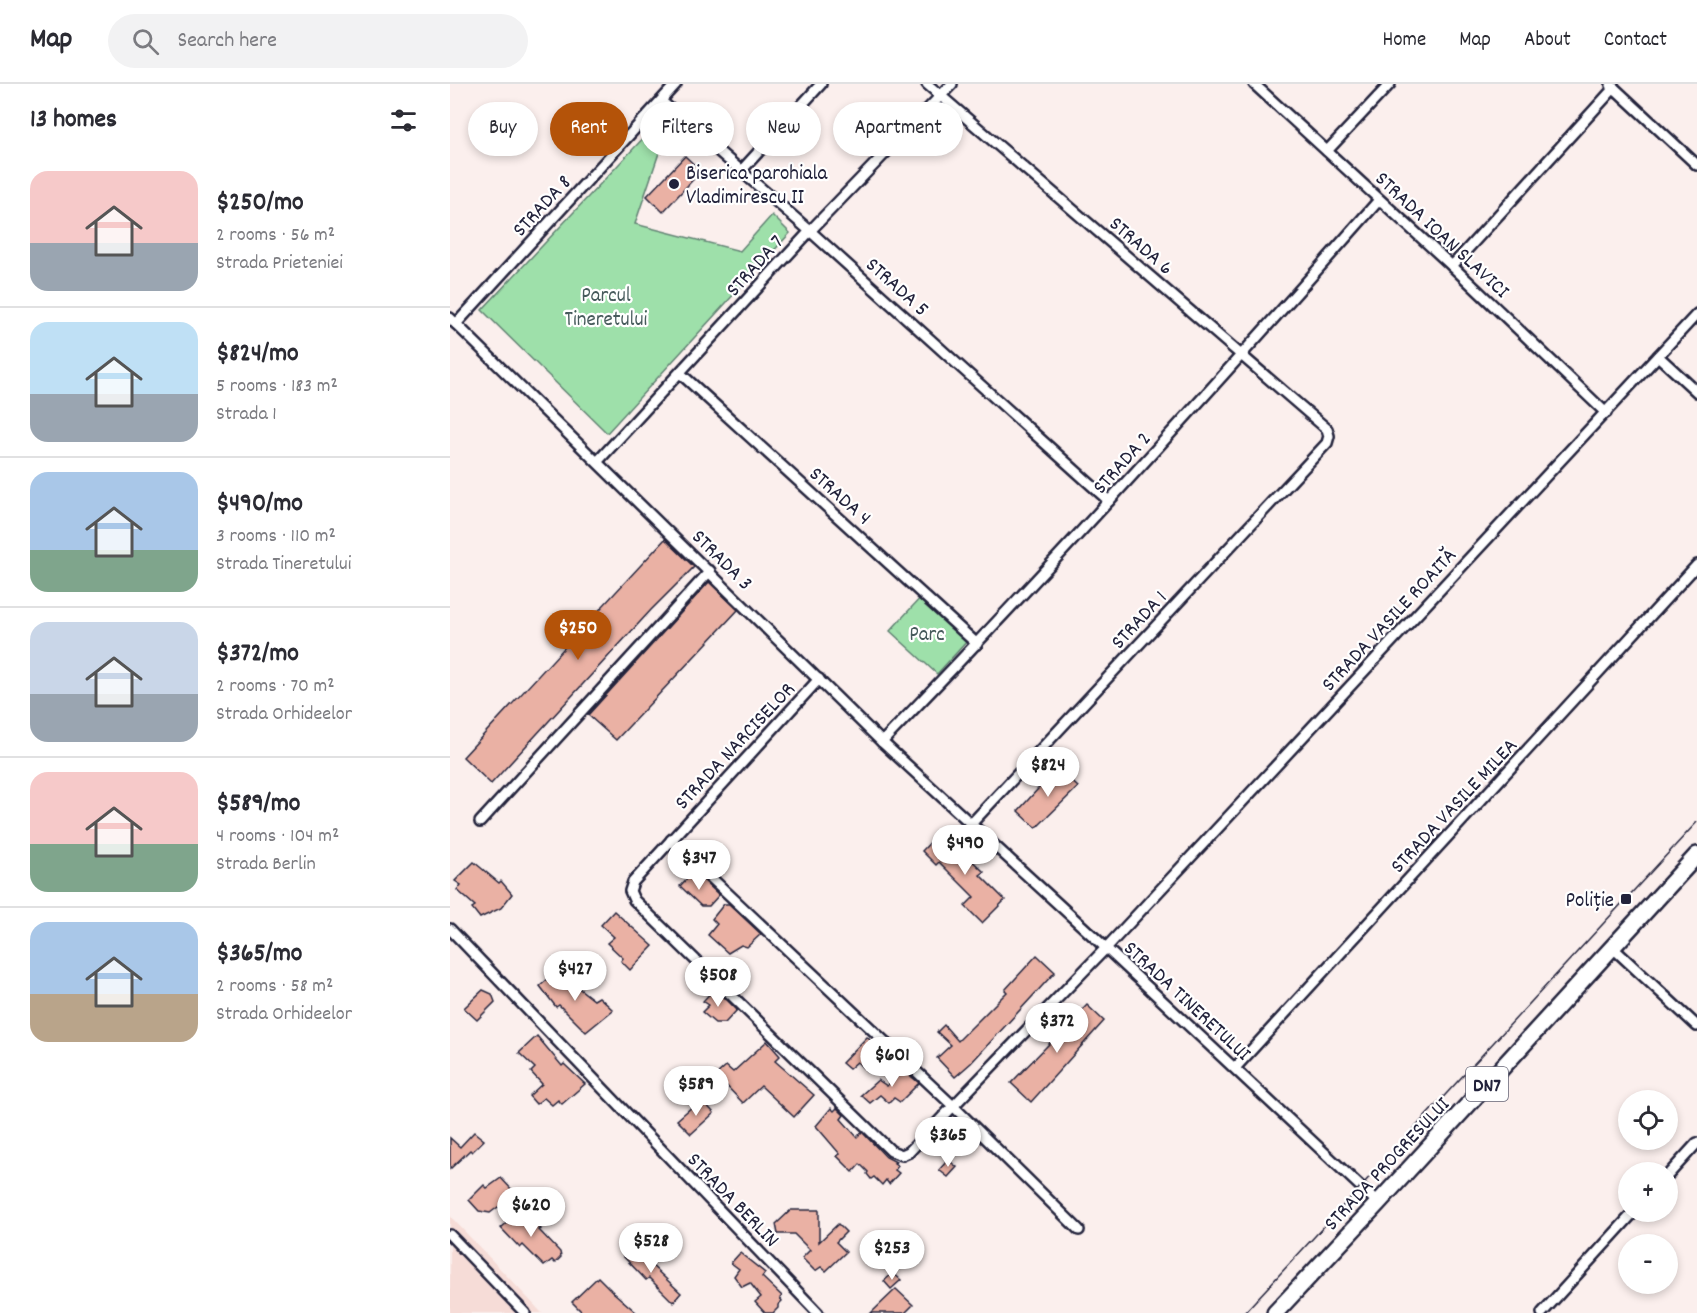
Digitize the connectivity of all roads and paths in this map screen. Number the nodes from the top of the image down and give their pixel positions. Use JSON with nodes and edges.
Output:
{"nodes":[{"id":1,"x":676,"y":84,"type":"edge"},
{"id":2,"x":821,"y":84,"type":"edge"},
{"id":3,"x":927,"y":84,"type":"edge"},
{"id":4,"x":952,"y":84,"type":"edge"},
{"id":5,"x":1254,"y":84,"type":"edge"},
{"id":6,"x":1390,"y":84,"type":"edge"},
{"id":7,"x":1612,"y":86,"type":"edge"},
{"id":8,"x":941,"y":96,"type":"junction"},
{"id":9,"x":661,"y":101,"type":"junction"},
{"id":10,"x":1327,"y":151,"type":"junction"},
{"id":11,"x":1697,"y":165,"type":"edge"},
{"id":12,"x":741,"y":171,"type":"junction"},
{"id":13,"x":1379,"y":200,"type":"junction"},
{"id":14,"x":810,"y":231,"type":"junction"},
{"id":15,"x":1452,"y":266,"type":"junction"},
{"id":16,"x":1697,"y":314,"type":"edge"},
{"id":17,"x":453,"y":321,"type":"edge"},
{"id":18,"x":1242,"y":356,"type":"junction"},
{"id":19,"x":1658,"y":356,"type":"junction"},
{"id":20,"x":680,"y":373,"type":"junction"},
{"id":21,"x":1697,"y":392,"type":"edge"},
{"id":22,"x":1606,"y":412,"type":"junction"},
{"id":23,"x":1329,"y":436,"type":"joint"},
{"id":24,"x":598,"y":460,"type":"junction"},
{"id":25,"x":1109,"y":501,"type":"junction"},
{"id":26,"x":1697,"y":565,"type":"edge"},
{"id":27,"x":710,"y":571,"type":"junction"},
{"id":28,"x":977,"y":644,"type":"junction"},
{"id":29,"x":819,"y":679,"type":"junction"},
{"id":30,"x":882,"y":742,"type":"junction"},
{"id":31,"x":480,"y":822,"type":"dead end"},
{"id":32,"x":971,"y":824,"type":"junction"},
{"id":33,"x":671,"y":840,"type":"junction"},
{"id":34,"x":1697,"y":855,"type":"edge"},
{"id":35,"x":630,"y":891,"type":"joint"},
{"id":36,"x":450,"y":929,"type":"edge"},
{"id":37,"x":1612,"y":947,"type":"junction"},
{"id":38,"x":1106,"y":948,"type":"junction"},
{"id":39,"x":1697,"y":1026,"type":"edge"},
{"id":40,"x":1235,"y":1068,"type":"junction"},
{"id":41,"x":952,"y":1105,"type":"junction"},
{"id":42,"x":1697,"y":1143,"type":"edge"},
{"id":43,"x":1678,"y":1164,"type":"edge"},
{"id":44,"x":1378,"y":1203,"type":"junction"},
{"id":45,"x":1625,"y":1222,"type":"edge"},
{"id":46,"x":1079,"y":1230,"type":"dead end"},
{"id":47,"x":450,"y":1235,"type":"edge"},
{"id":48,"x":525,"y":1313,"type":"edge"},
{"id":49,"x":818,"y":1313,"type":"edge"},
{"id":50,"x":1275,"y":1313,"type":"edge"},
{"id":51,"x":1542,"y":1313,"type":"edge"}],
"edges":[{"from":1,"to":9,"type":"street","name":"STRADA 8"},
{"from":2,"to":12,"type":"street"},
{"from":3,"to":8,"type":"street","name":"STRADA 6"},
{"from":4,"to":8,"type":"street","name":"STRADA 7"},
{"from":5,"to":10,"type":"street","name":"STRADA IOAN SLAVICI"},
{"from":6,"to":10,"type":"street"},
{"from":7,"to":11,"type":"street"},
{"from":7,"to":15,"type":"street"},
{"from":8,"to":14,"type":"street","name":"STRADA 7"},
{"from":8,"to":18,"type":"street","name":"STRADA 6"},
{"from":9,"to":12,"type":"street","name":"STRADA 5"},
{"from":9,"to":17,"type":"street","name":"STRADA 8"},
{"from":10,"to":13,"type":"street","name":"STRADA IOAN SLAVICI"},
{"from":12,"to":14,"type":"street","name":"STRADA 5"},
{"from":13,"to":15,"type":"street","name":"STRADA IOAN SLAVICI"},
{"from":13,"to":18,"type":"street","name":"STRADA 2"},
{"from":14,"to":20,"type":"street","name":"STRADA 7"},
{"from":14,"to":25,"type":"street","name":"STRADA 5"},
{"from":15,"to":22,"type":"street","name":"STRADA IOAN SLAVICI"},
{"from":16,"to":19,"type":"street","name":"STRADA VASILE ROAITĂ"},
{"from":17,"to":24,"type":"street","name":"STRADA 3"},
{"from":18,"to":23,"type":"street","name":"STRADA 6"},
{"from":18,"to":25,"type":"street","name":"STRADA 2"},
{"from":19,"to":21,"type":"street"},
{"from":19,"to":22,"type":"street","name":"STRADA VASILE ROAITĂ"},
{"from":20,"to":24,"type":"street","name":"STRADA 7"},
{"from":20,"to":28,"type":"street","name":"STRADA 4"},
{"from":22,"to":38,"type":"street","name":"STRADA VASILE ROAITĂ"},
{"from":23,"to":32,"type":"street","name":"STRADA 1"},
{"from":24,"to":27,"type":"street","name":"STRADA 3"},
{"from":25,"to":28,"type":"street","name":"STRADA 2"},
{"from":26,"to":40,"type":"street","name":"STRADA VASILE MILEA"},
{"from":27,"to":29,"type":"street","name":"STRADA 3"},
{"from":27,"to":31,"type":"street"},
{"from":28,"to":30,"type":"street","name":"STRADA 2"},
{"from":29,"to":30,"type":"street","name":"STRADA 3"},
{"from":29,"to":33,"type":"street","name":"STRADA NARCISELOR"},
{"from":30,"to":32,"type":"street","name":"STRADA 3"},
{"from":32,"to":38,"type":"street","name":"STRADA TINERETULUI"},
{"from":33,"to":35,"type":"street","name":"STRADA NARCISELOR"},
{"from":33,"to":41,"type":"street"},
{"from":34,"to":37,"type":"main road","name":"STRADA PROGRESULUI","number":"DN7"},
{"from":35,"to":41,"type":"street","name":"STRADA VASILE ROAITĂ"},
{"from":36,"to":49,"type":"street","name":"STRADA BERLIN"},
{"from":37,"to":39,"type":"street"},
{"from":37,"to":44,"type":"main road","name":"STRADA PROGRESULUI","number":"DN7"},
{"from":38,"to":40,"type":"street","name":"STRADA TINERETULUI"},
{"from":38,"to":41,"type":"street","name":"STRADA VASILE ROAITĂ"},
{"from":40,"to":44,"type":"street","name":"STRADA TINERETULUI"},
{"from":41,"to":46,"type":"street"},
{"from":42,"to":43,"type":"street"},
{"from":44,"to":50,"type":"main road","name":"STRADA PROGRESULUI","number":"DN7"},
{"from":45,"to":51,"type":"street"},
{"from":47,"to":48,"type":"street"}]}
